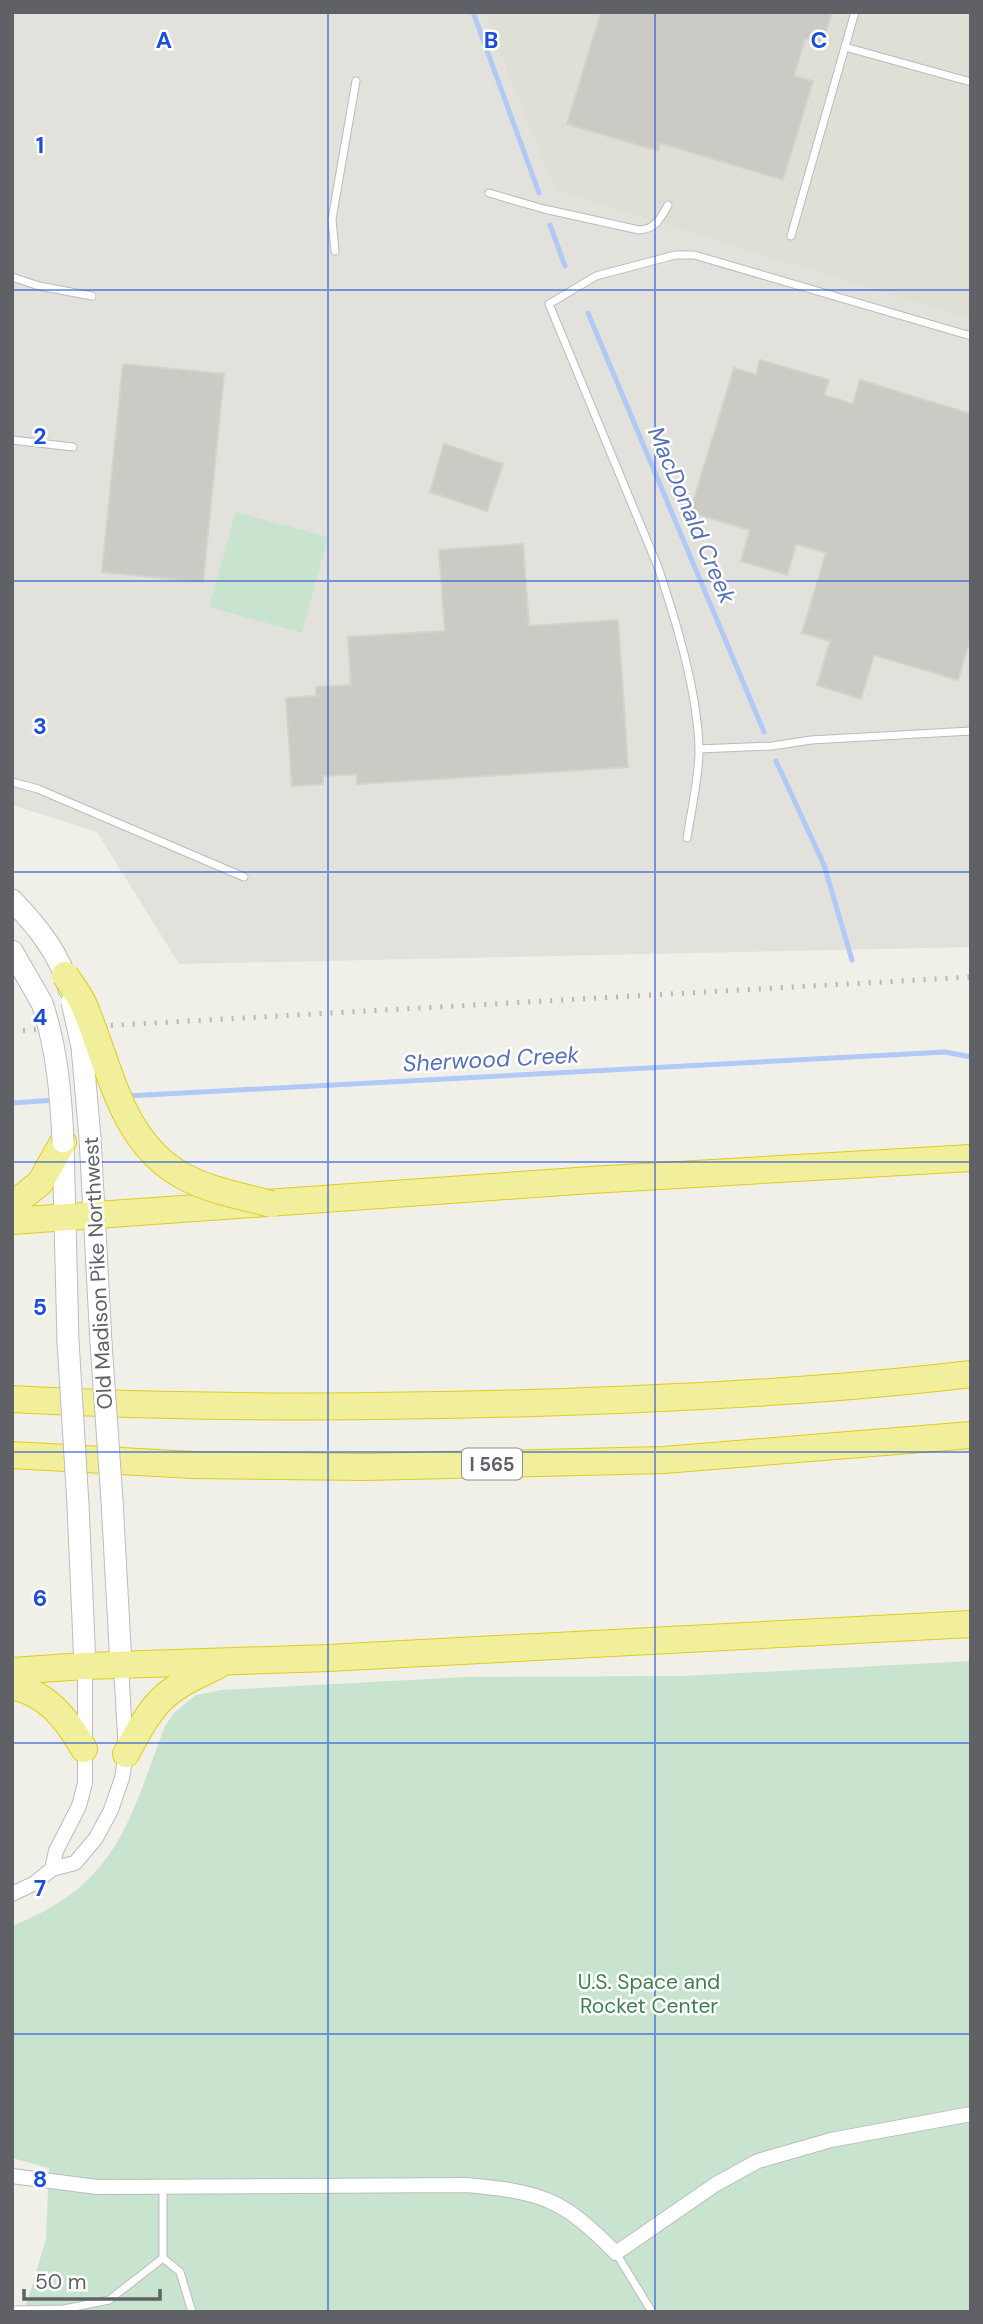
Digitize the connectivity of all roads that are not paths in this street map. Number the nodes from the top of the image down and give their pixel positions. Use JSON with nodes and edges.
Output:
{"nodes":[{"id":1,"x":855,"y":12,"type":"edge"},
{"id":2,"x":845,"y":47,"type":"junction"},
{"id":3,"x":356,"y":82,"type":"dead end"},
{"id":4,"x":971,"y":82,"type":"edge"},
{"id":5,"x":489,"y":193,"type":"dead end"},
{"id":6,"x":668,"y":205,"type":"dead end"},
{"id":7,"x":791,"y":236,"type":"dead end"},
{"id":8,"x":335,"y":251,"type":"dead end"},
{"id":9,"x":12,"y":277,"type":"edge"},
{"id":10,"x":92,"y":296,"type":"dead end"},
{"id":11,"x":971,"y":336,"type":"edge"},
{"id":12,"x":12,"y":440,"type":"edge"},
{"id":13,"x":73,"y":447,"type":"dead end"},
{"id":14,"x":971,"y":731,"type":"edge"},
{"id":15,"x":699,"y":749,"type":"junction"},
{"id":16,"x":12,"y":782,"type":"edge"},
{"id":17,"x":687,"y":838,"type":"dead end"},
{"id":18,"x":244,"y":877,"type":"dead end"},
{"id":19,"x":12,"y":900,"type":"edge"},
{"id":20,"x":12,"y":951,"type":"edge"},
{"id":21,"x":65,"y":975,"type":"junction"},
{"id":22,"x":64,"y":1142,"type":"junction"},
{"id":23,"x":971,"y":1158,"type":"edge"},
{"id":24,"x":271,"y":1204,"type":"junction"},
{"id":25,"x":12,"y":1205,"type":"edge"},
{"id":26,"x":93,"y":1216,"type":"junction"},
{"id":27,"x":64,"y":1218,"type":"junction"},
{"id":28,"x":12,"y":1221,"type":"edge"},
{"id":29,"x":971,"y":1374,"type":"edge"},
{"id":30,"x":12,"y":1399,"type":"edge"},
{"id":31,"x":971,"y":1435,"type":"edge"},
{"id":32,"x":12,"y":1455,"type":"edge"},
{"id":33,"x":958,"y":1625,"type":"edge"},
{"id":34,"x":971,"y":1632,"type":"edge"},
{"id":35,"x":227,"y":1661,"type":"junction"},
{"id":36,"x":121,"y":1665,"type":"junction"},
{"id":37,"x":85,"y":1666,"type":"junction"},
{"id":38,"x":12,"y":1671,"type":"edge"},
{"id":39,"x":12,"y":1686,"type":"edge"},
{"id":40,"x":84,"y":1749,"type":"junction"},
{"id":41,"x":126,"y":1754,"type":"junction"},
{"id":42,"x":52,"y":1869,"type":"junction"},
{"id":43,"x":12,"y":1894,"type":"edge"},
{"id":44,"x":971,"y":2114,"type":"edge"},
{"id":45,"x":12,"y":2176,"type":"edge"},
{"id":46,"x":163,"y":2187,"type":"junction"},
{"id":47,"x":616,"y":2253,"type":"junction"},
{"id":48,"x":163,"y":2258,"type":"junction"},
{"id":49,"x":12,"y":2310,"type":"edge"},
{"id":50,"x":192,"y":2312,"type":"edge"},
{"id":51,"x":652,"y":2312,"type":"edge"}],
"edges":[{"from":1,"to":2,"type":"lane"},
{"from":2,"to":4,"type":"lane"},
{"from":2,"to":7,"type":"lane"},
{"from":3,"to":8,"type":"lane"},
{"from":5,"to":6,"type":"lane"},
{"from":9,"to":10,"type":"lane"},
{"from":11,"to":15,"type":"lane"},
{"from":12,"to":13,"type":"lane"},
{"from":14,"to":15,"type":"lane"},
{"from":15,"to":17,"type":"lane"},
{"from":16,"to":18,"type":"lane"},
{"from":19,"to":21,"type":"main road","name":"Old Madison Pike Northwest"},
{"from":20,"to":22,"type":"main road","name":"Old Madison Pike Northwest","bridge":true},
{"from":21,"to":24,"type":"highway","bridge":true},
{"from":21,"to":26,"type":"main road","name":"Old Madison Pike Northwest","bridge":true},
{"from":22,"to":25,"type":"highway"},
{"from":22,"to":27,"type":"main road","name":"Old Madison Pike Northwest"},
{"from":23,"to":24,"type":"highway"},
{"from":24,"to":26,"type":"highway"},
{"from":26,"to":27,"type":"highway"},
{"from":26,"to":36,"type":"main road","name":"Old Madison Pike Northwest","bridge":true},
{"from":27,"to":28,"type":"highway"},
{"from":27,"to":37,"type":"main road","name":"Old Madison Pike Northwest","bridge":true},
{"from":29,"to":30,"type":"highway"},
{"from":31,"to":32,"type":"highway","number":"I 565"},
{"from":33,"to":34,"type":"highway"},
{"from":33,"to":35,"type":"highway"},
{"from":35,"to":36,"type":"highway"},
{"from":35,"to":41,"type":"highway"},
{"from":36,"to":37,"type":"highway"},
{"from":36,"to":41,"type":"street"},
{"from":37,"to":38,"type":"highway"},
{"from":37,"to":40,"type":"street"},
{"from":39,"to":40,"type":"highway"},
{"from":40,"to":42,"type":"street"},
{"from":41,"to":42,"type":"street"},
{"from":42,"to":43,"type":"street"},
{"from":44,"to":47,"type":"street"},
{"from":45,"to":46,"type":"street"},
{"from":46,"to":47,"type":"street"},
{"from":46,"to":48,"type":"lane"},
{"from":47,"to":51,"type":"lane"},
{"from":48,"to":49,"type":"lane"},
{"from":48,"to":50,"type":"lane"}]}
